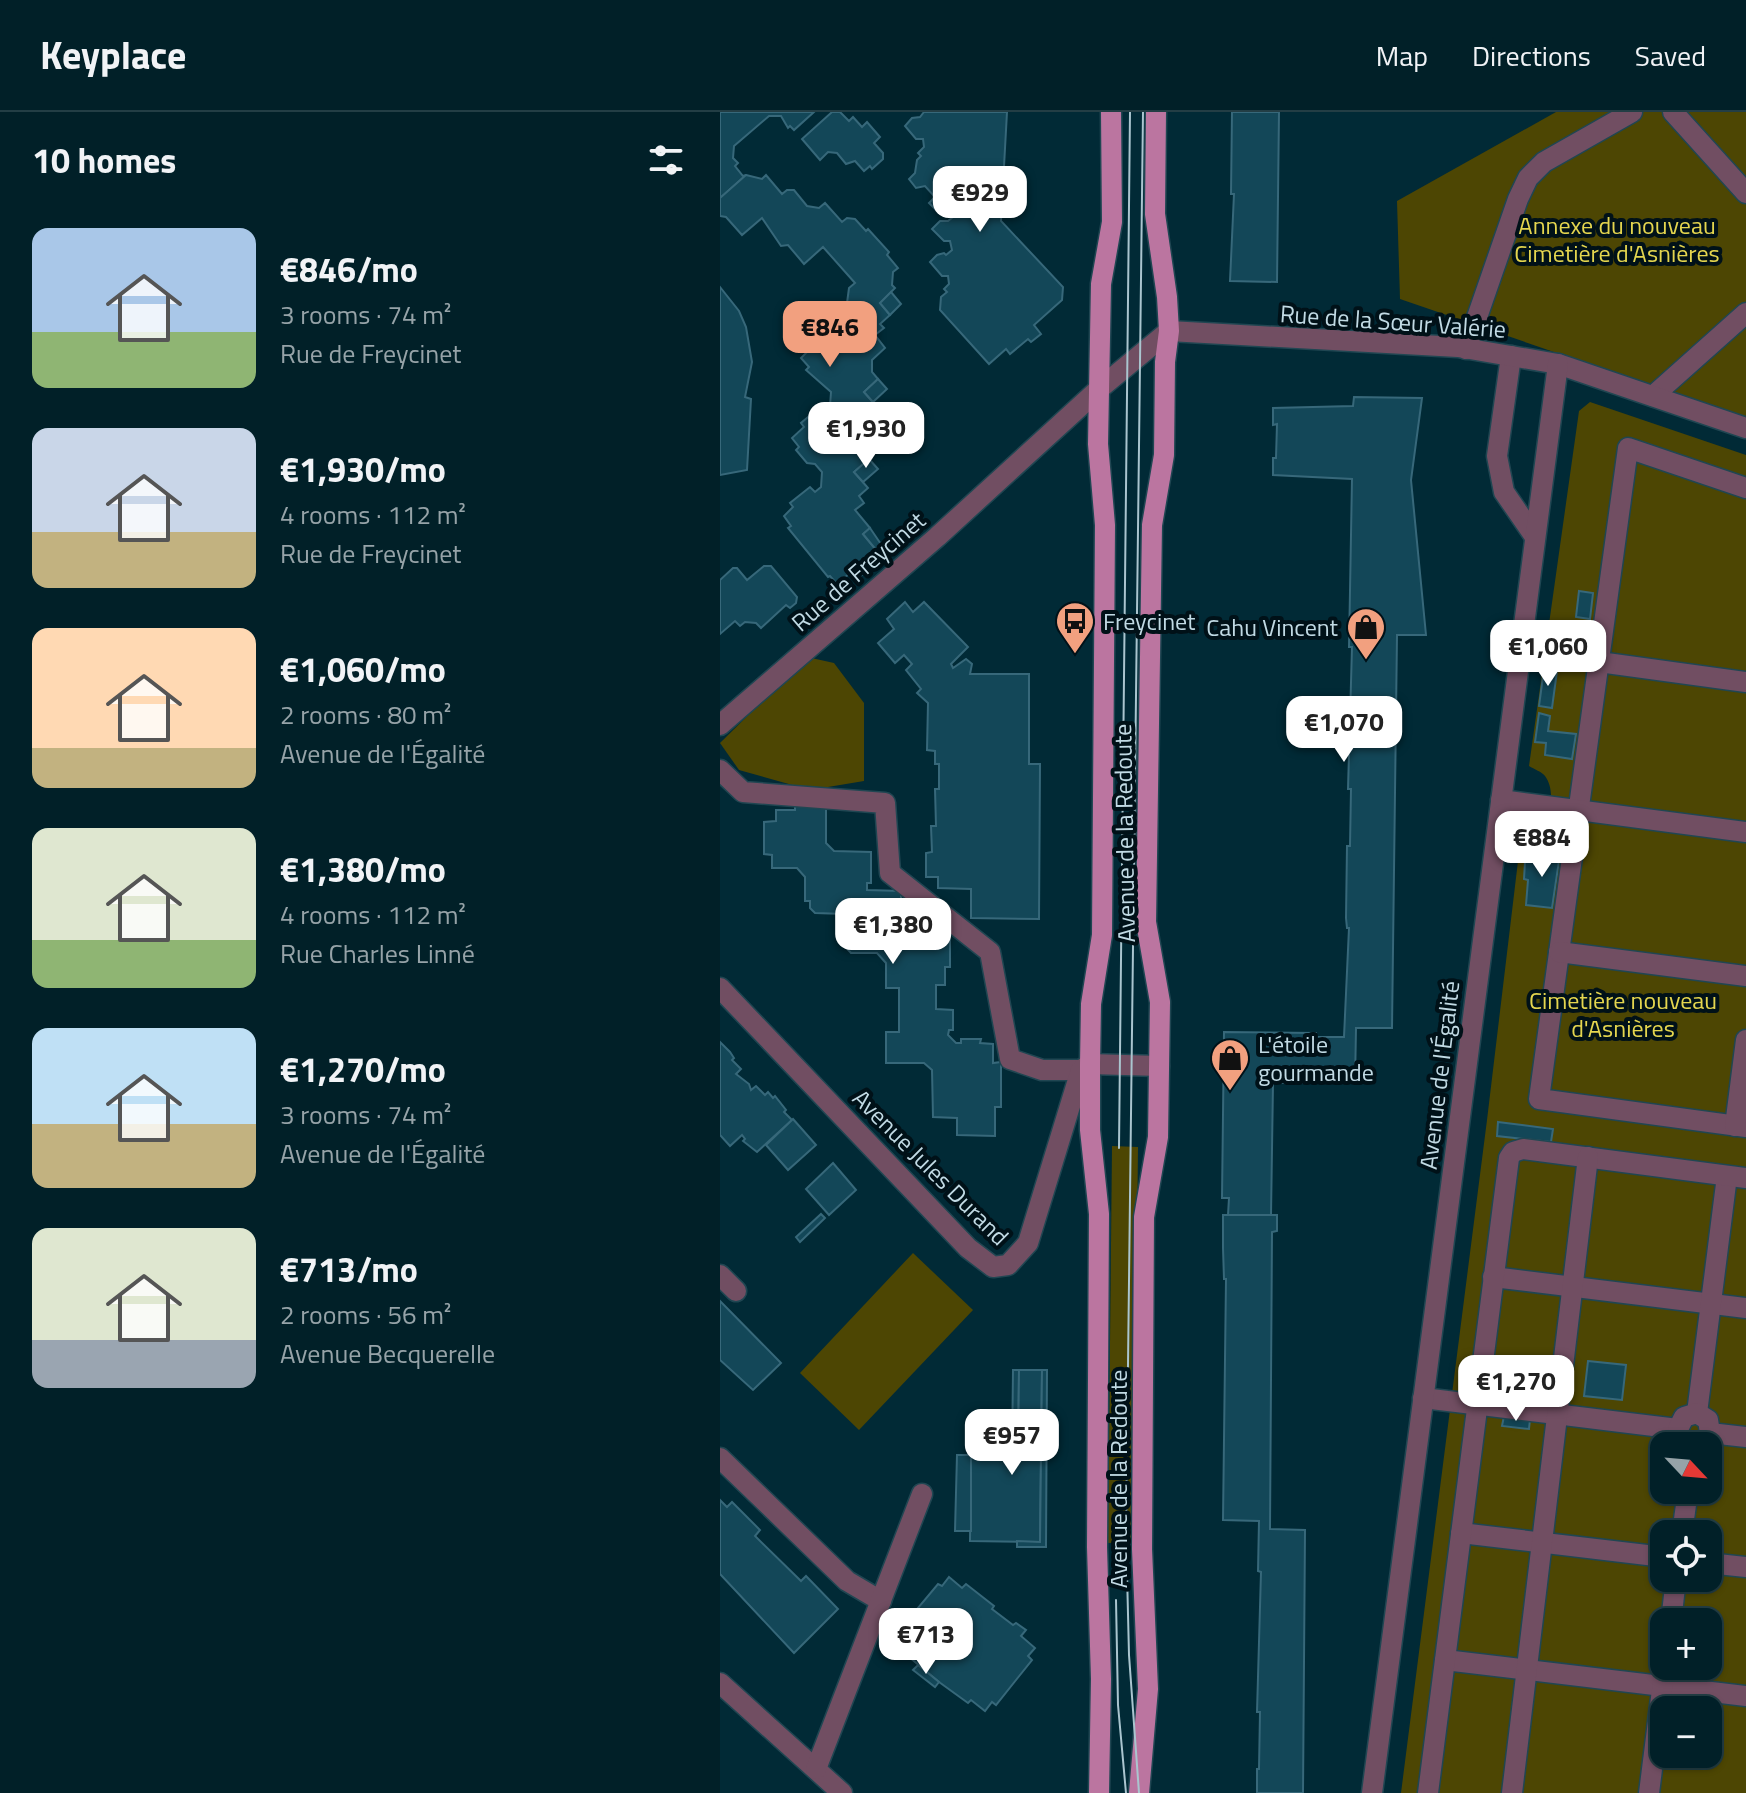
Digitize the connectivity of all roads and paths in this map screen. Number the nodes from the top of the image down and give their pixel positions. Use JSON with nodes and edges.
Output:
{"nodes":[{"id":1,"x":1111,"y":112,"type":"edge"},
{"id":2,"x":1156,"y":112,"type":"edge"},
{"id":3,"x":1632,"y":112,"type":"edge"},
{"id":4,"x":1673,"y":112,"type":"edge"},
{"id":5,"x":1746,"y":193,"type":"edge"},
{"id":6,"x":1746,"y":313,"type":"edge"},
{"id":7,"x":1169,"y":331,"type":"junction"},
{"id":8,"x":1466,"y":349,"type":"junction"},
{"id":9,"x":1511,"y":356,"type":"junction"},
{"id":10,"x":1558,"y":364,"type":"junction"},
{"id":11,"x":1099,"y":389,"type":"junction"},
{"id":12,"x":1653,"y":396,"type":"junction"},
{"id":13,"x":1746,"y":428,"type":"edge"},
{"id":14,"x":1746,"y":488,"type":"edge"},
{"id":15,"x":1535,"y":537,"type":"junction"},
{"id":16,"x":1599,"y":662,"type":"junction"},
{"id":17,"x":1746,"y":682,"type":"edge"},
{"id":18,"x":720,"y":725,"type":"edge"},
{"id":19,"x":720,"y":770,"type":"edge"},
{"id":20,"x":1501,"y":800,"type":"junction"},
{"id":21,"x":1579,"y":810,"type":"junction"},
{"id":22,"x":1746,"y":832,"type":"edge"},
{"id":23,"x":1559,"y":952,"type":"junction"},
{"id":24,"x":1746,"y":976,"type":"edge"},
{"id":25,"x":720,"y":988,"type":"edge"},
{"id":26,"x":1746,"y":1040,"type":"edge"},
{"id":27,"x":1159,"y":1066,"type":"junction"},
{"id":28,"x":1086,"y":1067,"type":"junction"},
{"id":29,"x":1740,"y":1127,"type":"edge"},
{"id":30,"x":1588,"y":1157,"type":"junction"},
{"id":31,"x":1736,"y":1177,"type":"edge"},
{"id":32,"x":720,"y":1275,"type":"edge"},
{"id":33,"x":1493,"y":1277,"type":"junction"},
{"id":34,"x":1573,"y":1287,"type":"junction"},
{"id":35,"x":736,"y":1291,"type":"dead end"},
{"id":36,"x":1711,"y":1304,"type":"junction"},
{"id":37,"x":1746,"y":1308,"type":"edge"},
{"id":38,"x":1423,"y":1398,"type":"junction"},
{"id":39,"x":1477,"y":1405,"type":"junction"},
{"id":40,"x":1697,"y":1413,"type":"junction"},
{"id":41,"x":1558,"y":1415,"type":"junction"},
{"id":42,"x":1678,"y":1429,"type":"junction"},
{"id":43,"x":1679,"y":1432,"type":"edge"},
{"id":44,"x":1703,"y":1432,"type":"edge"},
{"id":45,"x":1746,"y":1437,"type":"edge"},
{"id":46,"x":1722,"y":1440,"type":"edge"},
{"id":47,"x":720,"y":1458,"type":"edge"},
{"id":48,"x":922,"y":1494,"type":"dead end"},
{"id":49,"x":1461,"y":1533,"type":"junction"},
{"id":50,"x":1542,"y":1543,"type":"junction"},
{"id":51,"x":1650,"y":1555,"type":"edge"},
{"id":52,"x":1722,"y":1564,"type":"edge"},
{"id":53,"x":1746,"y":1567,"type":"edge"},
{"id":54,"x":881,"y":1601,"type":"junction"},
{"id":55,"x":1445,"y":1660,"type":"junction"},
{"id":56,"x":1527,"y":1670,"type":"junction"},
{"id":57,"x":1650,"y":1675,"type":"edge"},
{"id":58,"x":1663,"y":1680,"type":"edge"},
{"id":59,"x":1680,"y":1680,"type":"edge"},
{"id":60,"x":720,"y":1683,"type":"edge"},
{"id":61,"x":1746,"y":1696,"type":"edge"},
{"id":62,"x":728,"y":1704,"type":"edge"},
{"id":63,"x":816,"y":1769,"type":"junction"},
{"id":64,"x":842,"y":1793,"type":"edge"},
{"id":65,"x":1099,"y":1793,"type":"edge"},
{"id":66,"x":1139,"y":1793,"type":"edge"},
{"id":67,"x":1372,"y":1793,"type":"edge"},
{"id":68,"x":1428,"y":1793,"type":"edge"},
{"id":69,"x":1512,"y":1793,"type":"edge"},
{"id":70,"x":1649,"y":1793,"type":"edge"}],
"edges":[{"from":1,"to":11,"type":"main road","name":"Avenue de la Redoute"},
{"from":2,"to":7,"type":"main road","name":"Avenue de la Redoute"},
{"from":3,"to":8,"type":"street"},
{"from":4,"to":5,"type":"street"},
{"from":6,"to":12,"type":"street"},
{"from":7,"to":8,"type":"street","name":"Rue de la Sœur Valérie"},
{"from":7,"to":11,"type":"street","name":"Rue de Freycinet"},
{"from":7,"to":27,"type":"main road","name":"Avenue de la Redoute"},
{"from":8,"to":9,"type":"street","name":"Rue de la Sœur Valérie"},
{"from":9,"to":10,"type":"street","name":"Rue de la Sœur Valérie"},
{"from":9,"to":15,"type":"street"},
{"from":10,"to":12,"type":"street","name":"Rue de la Sœur Valérie"},
{"from":10,"to":15,"type":"street","name":"Avenue de l'Égalité"},
{"from":11,"to":18,"type":"street","name":"Rue de Freycinet"},
{"from":11,"to":28,"type":"main road","name":"Avenue de la Redoute"},
{"from":12,"to":13,"type":"street","name":"Rue de la Sœur Valérie"},
{"from":14,"to":16,"type":"street"},
{"from":15,"to":20,"type":"street","name":"Avenue de l'Égalité"},
{"from":16,"to":17,"type":"street"},
{"from":16,"to":21,"type":"street"},
{"from":19,"to":28,"type":"street"},
{"from":20,"to":21,"type":"street"},
{"from":20,"to":38,"type":"street","name":"Avenue de l'Égalité"},
{"from":21,"to":22,"type":"street"},
{"from":21,"to":23,"type":"street"},
{"from":23,"to":24,"type":"street"},
{"from":23,"to":29,"type":"street"},
{"from":25,"to":28,"type":"street","name":"Avenue Jules Durand"},
{"from":26,"to":29,"type":"street"},
{"from":27,"to":28,"type":"street"},
{"from":27,"to":66,"type":"main road","name":"Avenue de la Redoute"},
{"from":28,"to":65,"type":"main road","name":"Avenue de la Redoute"},
{"from":30,"to":31,"type":"street"},
{"from":30,"to":33,"type":"street"},
{"from":30,"to":34,"type":"street"},
{"from":31,"to":36,"type":"street"},
{"from":32,"to":35,"type":"street"},
{"from":33,"to":34,"type":"street"},
{"from":33,"to":39,"type":"street"},
{"from":34,"to":36,"type":"street"},
{"from":34,"to":41,"type":"street"},
{"from":36,"to":37,"type":"street"},
{"from":36,"to":40,"type":"street"},
{"from":38,"to":39,"type":"street"},
{"from":38,"to":67,"type":"street","name":"Avenue de l'Égalité"},
{"from":39,"to":41,"type":"street"},
{"from":39,"to":49,"type":"street"},
{"from":40,"to":42,"type":"street"},
{"from":40,"to":44,"type":"street"},
{"from":41,"to":42,"type":"street"},
{"from":41,"to":50,"type":"street"},
{"from":42,"to":43,"type":"street"},
{"from":45,"to":46,"type":"street"},
{"from":47,"to":54,"type":"street"},
{"from":48,"to":54,"type":"street"},
{"from":49,"to":50,"type":"street"},
{"from":49,"to":55,"type":"street"},
{"from":50,"to":51,"type":"street"},
{"from":50,"to":56,"type":"street"},
{"from":52,"to":53,"type":"street"},
{"from":54,"to":63,"type":"street"},
{"from":55,"to":56,"type":"street"},
{"from":55,"to":68,"type":"street"},
{"from":56,"to":57,"type":"street"},
{"from":56,"to":69,"type":"street"},
{"from":58,"to":70,"type":"street"},
{"from":59,"to":61,"type":"street"},
{"from":60,"to":62,"type":"street"},
{"from":62,"to":63,"type":"street"},
{"from":63,"to":64,"type":"street"}]}
